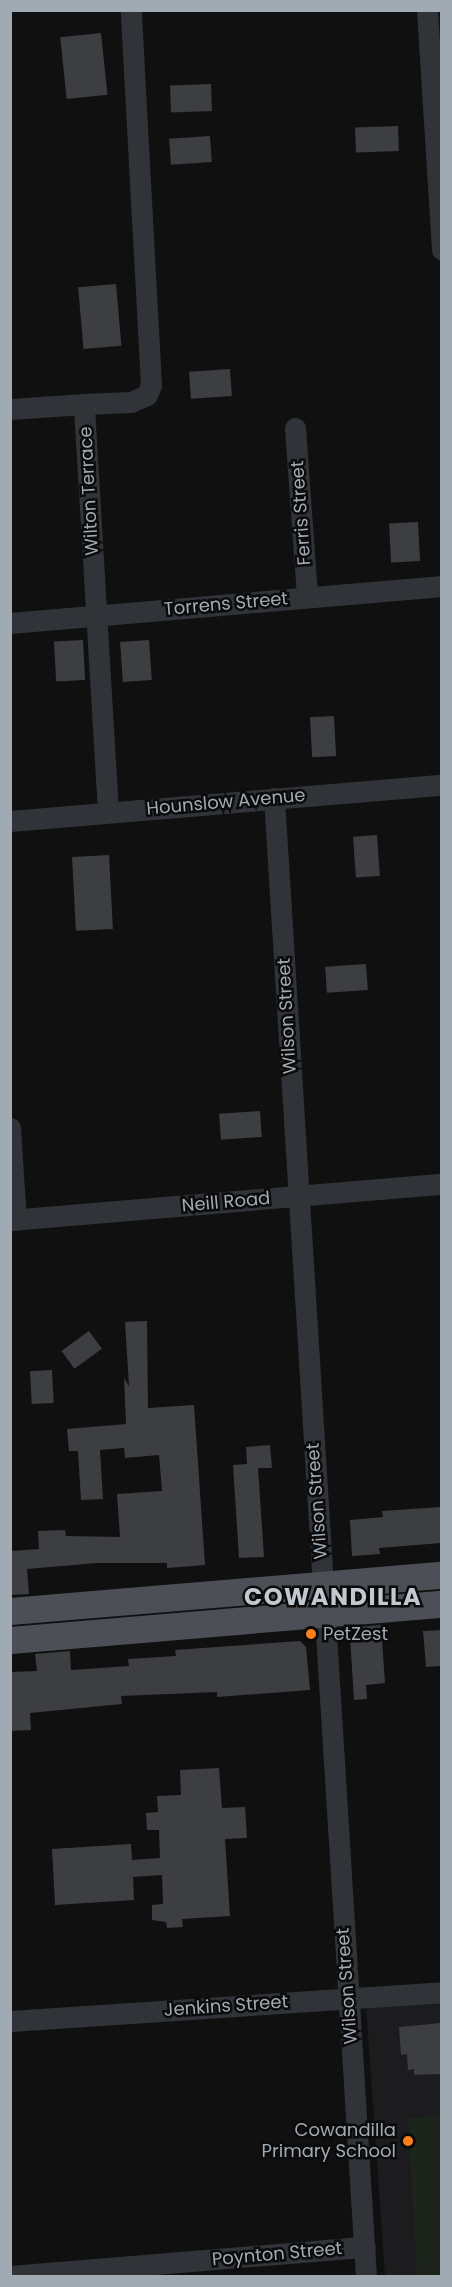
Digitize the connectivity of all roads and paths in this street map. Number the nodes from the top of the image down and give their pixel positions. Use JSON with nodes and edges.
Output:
{"nodes":[{"id":1,"x":131,"y":10,"type":"edge"},
{"id":2,"x":427,"y":10,"type":"edge"},
{"id":3,"x":441,"y":250,"type":"edge"},
{"id":4,"x":84,"y":404,"type":"junction"},
{"id":5,"x":10,"y":409,"type":"edge"},
{"id":6,"x":295,"y":428,"type":"dead end"},
{"id":7,"x":441,"y":586,"type":"edge"},
{"id":8,"x":307,"y":597,"type":"junction"},
{"id":9,"x":95,"y":615,"type":"junction"},
{"id":10,"x":10,"y":622,"type":"edge"},
{"id":11,"x":441,"y":784,"type":"edge"},
{"id":12,"x":274,"y":798,"type":"junction"},
{"id":13,"x":108,"y":812,"type":"junction"},
{"id":14,"x":10,"y":821,"type":"edge"},
{"id":15,"x":10,"y":1128,"type":"edge"},
{"id":16,"x":441,"y":1184,"type":"edge"},
{"id":17,"x":298,"y":1196,"type":"junction"},
{"id":18,"x":13,"y":1220,"type":"edge"},
{"id":19,"x":441,"y":1575,"type":"edge"},
{"id":20,"x":322,"y":1584,"type":"junction"},
{"id":21,"x":441,"y":1604,"type":"edge"},
{"id":22,"x":10,"y":1611,"type":"edge"},
{"id":23,"x":323,"y":1615,"type":"junction"},
{"id":24,"x":10,"y":1640,"type":"edge"},
{"id":25,"x":441,"y":1992,"type":"edge"},
{"id":26,"x":347,"y":1998,"type":"junction"},
{"id":27,"x":10,"y":2021,"type":"edge"},
{"id":28,"x":365,"y":2247,"type":"junction"},
{"id":29,"x":10,"y":2276,"type":"edge"},
{"id":30,"x":366,"y":2277,"type":"edge"}],
"edges":[{"from":1,"to":4,"type":"street","name":"Wilton Terrace"},
{"from":2,"to":3,"type":"street"},
{"from":4,"to":5,"type":"street"},
{"from":4,"to":9,"type":"street","name":"Wilton Terrace"},
{"from":6,"to":8,"type":"street","name":"Ferris Street"},
{"from":7,"to":8,"type":"street","name":"Torrens Street"},
{"from":8,"to":9,"type":"street","name":"Torrens Street"},
{"from":9,"to":10,"type":"street","name":"Torrens Street"},
{"from":9,"to":13,"type":"street","name":"Wilton Terrace"},
{"from":11,"to":12,"type":"street","name":"Hounslow Avenue"},
{"from":12,"to":13,"type":"street","name":"Hounslow Avenue"},
{"from":12,"to":17,"type":"street","name":"Wilson Street"},
{"from":13,"to":14,"type":"street","name":"Hounslow Avenue"},
{"from":15,"to":18,"type":"street"},
{"from":16,"to":17,"type":"street","name":"Neill Road"},
{"from":17,"to":18,"type":"street","name":"Neill Road"},
{"from":17,"to":20,"type":"street","name":"Wilson Street"},
{"from":19,"to":20,"type":"main road"},
{"from":20,"to":22,"type":"main road"},
{"from":20,"to":23,"type":"street","name":"Wilson Street"},
{"from":21,"to":23,"type":"main road"},
{"from":23,"to":24,"type":"main road"},
{"from":23,"to":26,"type":"street","name":"Wilson Street"},
{"from":25,"to":26,"type":"street","name":"Jenkins Street"},
{"from":26,"to":27,"type":"street","name":"Jenkins Street"},
{"from":26,"to":28,"type":"street","name":"Wilson Street"},
{"from":28,"to":29,"type":"street","name":"Poynton Street"},
{"from":28,"to":30,"type":"street","name":"Wilson Street"}]}
